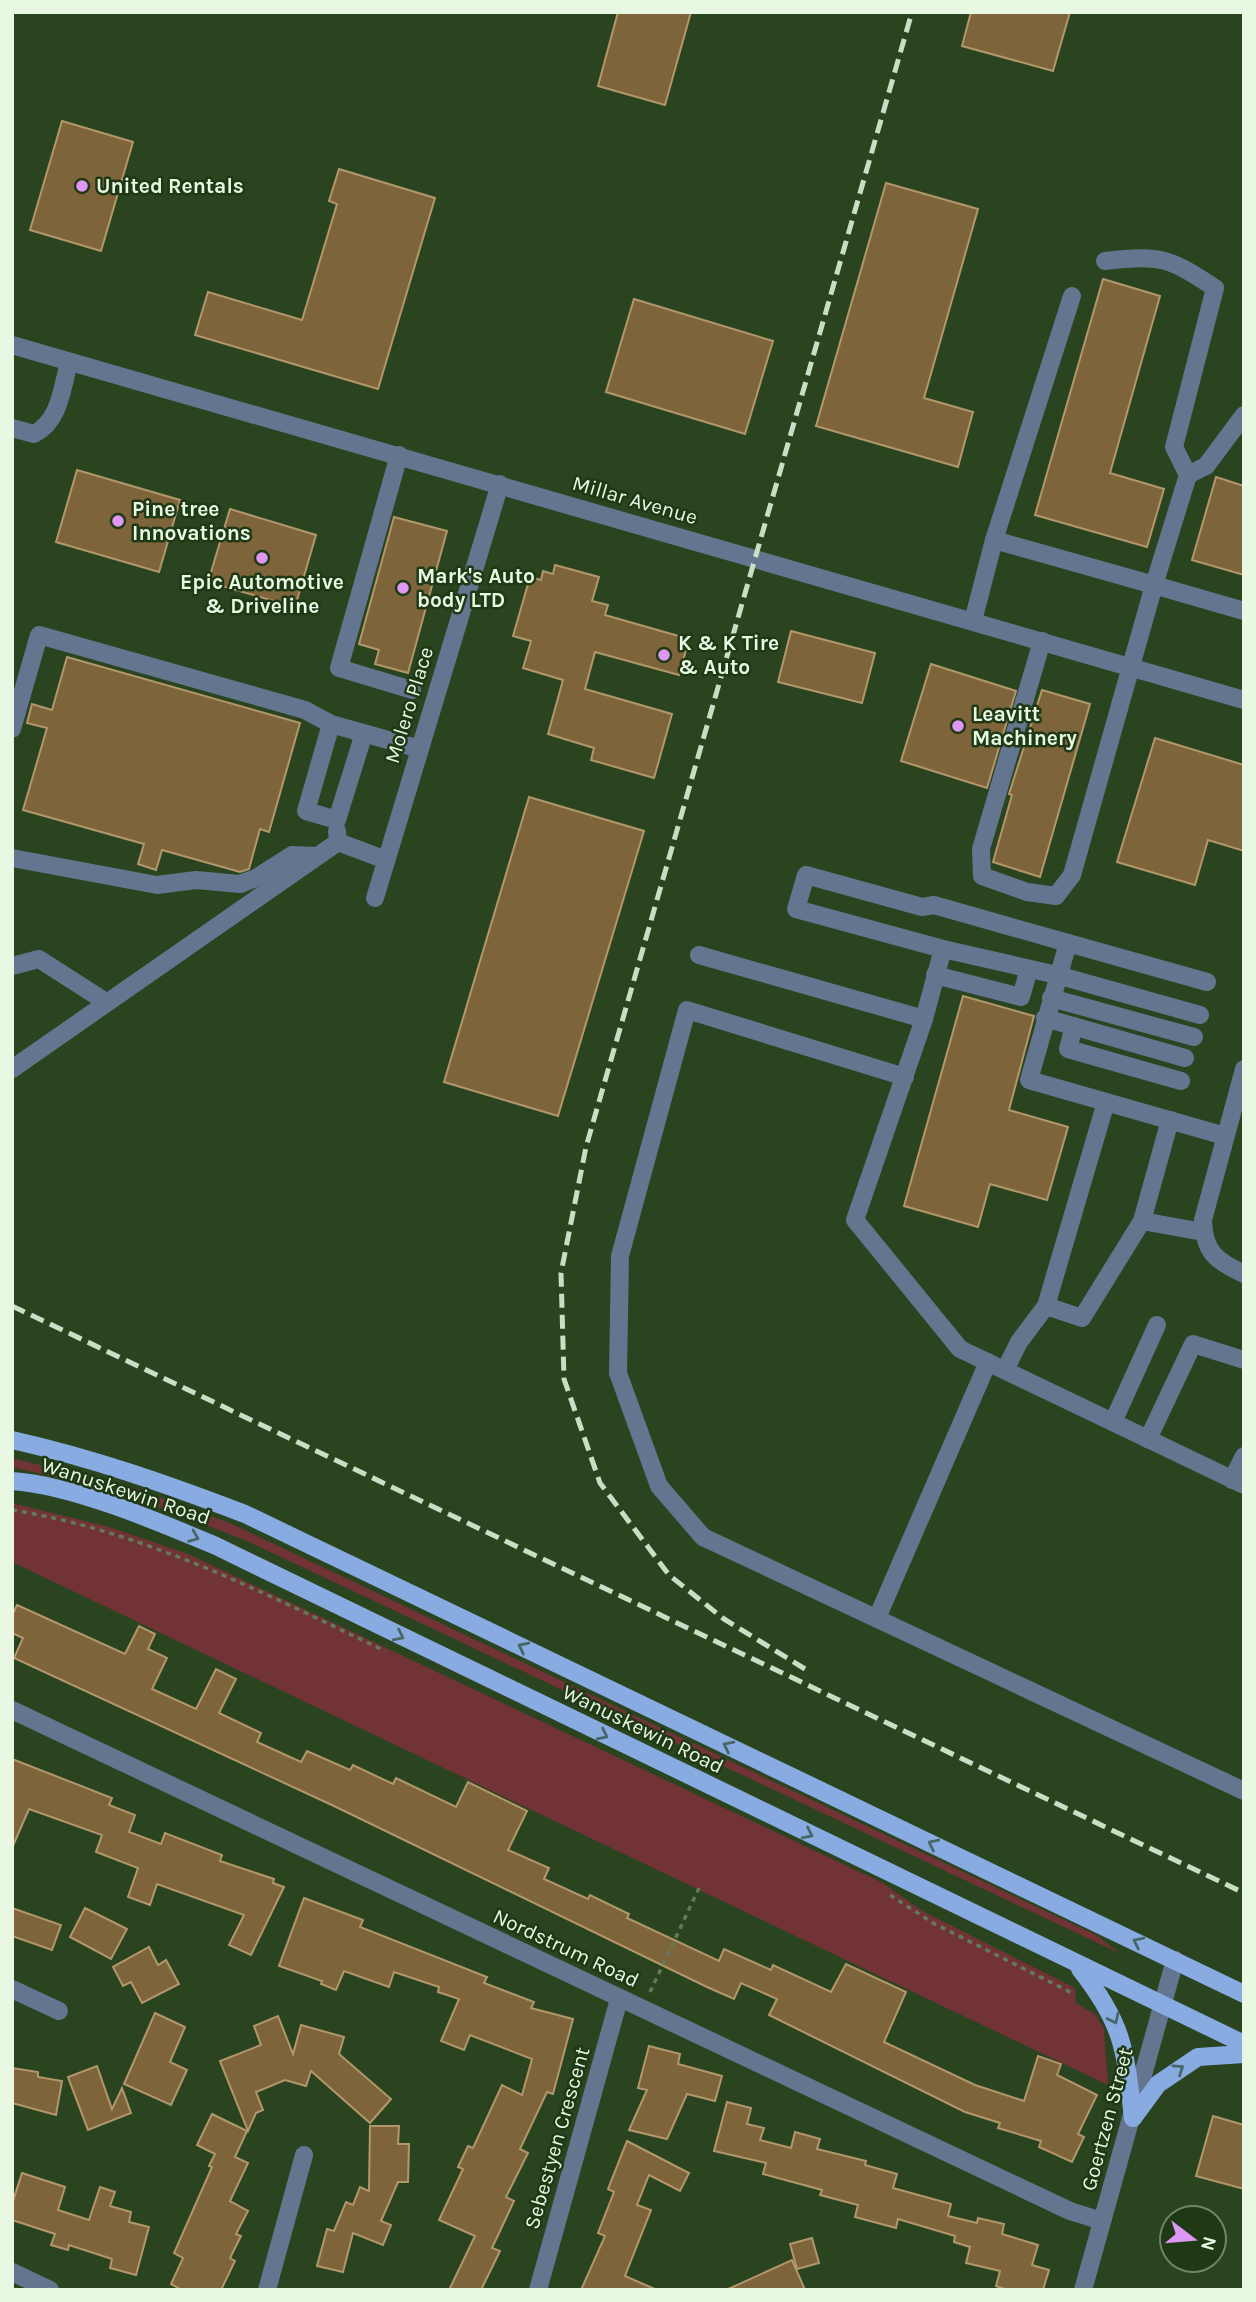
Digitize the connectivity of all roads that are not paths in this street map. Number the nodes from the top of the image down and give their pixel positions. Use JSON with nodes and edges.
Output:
{"nodes":[{"id":1,"x":1105,"y":261,"type":"dead end"},
{"id":2,"x":1072,"y":296,"type":"dead end"},
{"id":3,"x":12,"y":345,"type":"edge"},
{"id":4,"x":69,"y":362,"type":"junction"},
{"id":5,"x":1244,"y":415,"type":"edge"},
{"id":6,"x":12,"y":428,"type":"edge"},
{"id":7,"x":399,"y":455,"type":"junction"},
{"id":8,"x":1188,"y":475,"type":"junction"},
{"id":9,"x":499,"y":484,"type":"junction"},
{"id":10,"x":995,"y":540,"type":"junction"},
{"id":11,"x":1154,"y":585,"type":"junction"},
{"id":12,"x":1244,"y":611,"type":"edge"},
{"id":13,"x":972,"y":621,"type":"junction"},
{"id":14,"x":1042,"y":641,"type":"junction"},
{"id":15,"x":1129,"y":668,"type":"junction"},
{"id":16,"x":412,"y":690,"type":"dead end"},
{"id":17,"x":1244,"y":700,"type":"edge"},
{"id":18,"x":331,"y":724,"type":"junction"},
{"id":19,"x":12,"y":729,"type":"edge"},
{"id":20,"x":364,"y":733,"type":"junction"},
{"id":21,"x":420,"y":748,"type":"junction"},
{"id":22,"x":337,"y":820,"type":"junction"},
{"id":23,"x":338,"y":842,"type":"junction"},
{"id":24,"x":317,"y":856,"type":"junction"},
{"id":25,"x":12,"y":858,"type":"edge"},
{"id":26,"x":386,"y":860,"type":"junction"},
{"id":27,"x":375,"y":898,"type":"dead end"},
{"id":28,"x":1068,"y":943,"type":"junction"},
{"id":29,"x":943,"y":949,"type":"junction"},
{"id":30,"x":699,"y":955,"type":"dead end"},
{"id":31,"x":12,"y":966,"type":"edge"},
{"id":32,"x":1030,"y":968,"type":"junction"},
{"id":33,"x":936,"y":975,"type":"junction"},
{"id":34,"x":1057,"y":975,"type":"junction"},
{"id":35,"x":1207,"y":982,"type":"dead end"},
{"id":36,"x":1051,"y":998,"type":"junction"},
{"id":37,"x":106,"y":1002,"type":"junction"},
{"id":38,"x":1200,"y":1015,"type":"dead end"},
{"id":39,"x":924,"y":1018,"type":"junction"},
{"id":40,"x":1045,"y":1018,"type":"junction"},
{"id":41,"x":1074,"y":1026,"type":"junction"},
{"id":42,"x":1194,"y":1037,"type":"dead end"},
{"id":43,"x":1185,"y":1058,"type":"dead end"},
{"id":44,"x":12,"y":1069,"type":"edge"},
{"id":45,"x":1244,"y":1069,"type":"edge"},
{"id":46,"x":905,"y":1077,"type":"junction"},
{"id":47,"x":1181,"y":1081,"type":"dead end"},
{"id":48,"x":1106,"y":1102,"type":"junction"},
{"id":49,"x":1170,"y":1121,"type":"junction"},
{"id":50,"x":1225,"y":1136,"type":"junction"},
{"id":51,"x":1142,"y":1221,"type":"junction"},
{"id":52,"x":1203,"y":1232,"type":"junction"},
{"id":53,"x":1244,"y":1274,"type":"edge"},
{"id":54,"x":1046,"y":1306,"type":"junction"},
{"id":55,"x":1157,"y":1325,"type":"dead end"},
{"id":56,"x":1244,"y":1360,"type":"edge"},
{"id":57,"x":988,"y":1362,"type":"junction"},
{"id":58,"x":1005,"y":1370,"type":"junction"},
{"id":59,"x":1112,"y":1422,"type":"junction"},
{"id":60,"x":1147,"y":1439,"type":"junction"},
{"id":61,"x":12,"y":1440,"type":"edge"},
{"id":62,"x":1244,"y":1456,"type":"edge"},
{"id":63,"x":12,"y":1481,"type":"edge"},
{"id":64,"x":1238,"y":1483,"type":"edge"},
{"id":65,"x":877,"y":1618,"type":"junction"},
{"id":66,"x":12,"y":1710,"type":"edge"},
{"id":67,"x":1244,"y":1791,"type":"edge"},
{"id":68,"x":1175,"y":1960,"type":"junction"},
{"id":69,"x":1076,"y":1964,"type":"junction"},
{"id":70,"x":12,"y":1989,"type":"edge"},
{"id":71,"x":1244,"y":1994,"type":"edge"},
{"id":72,"x":620,"y":1998,"type":"junction"},
{"id":73,"x":1161,"y":2005,"type":"junction"},
{"id":74,"x":59,"y":2011,"type":"dead end"},
{"id":75,"x":1244,"y":2044,"type":"edge"},
{"id":76,"x":1244,"y":2054,"type":"edge"},
{"id":77,"x":1133,"y":2118,"type":"junction"},
{"id":78,"x":304,"y":2155,"type":"dead end"},
{"id":79,"x":1102,"y":2221,"type":"junction"},
{"id":80,"x":12,"y":2272,"type":"edge"},
{"id":81,"x":50,"y":2290,"type":"edge"},
{"id":82,"x":267,"y":2290,"type":"edge"},
{"id":83,"x":538,"y":2290,"type":"edge"},
{"id":84,"x":1083,"y":2290,"type":"edge"}],
"edges":[{"from":1,"to":8,"type":"street"},
{"from":2,"to":10,"type":"street"},
{"from":3,"to":4,"type":"street","name":"Millar Avenue"},
{"from":4,"to":6,"type":"street"},
{"from":4,"to":7,"type":"street","name":"Millar Avenue"},
{"from":5,"to":8,"type":"street"},
{"from":7,"to":9,"type":"street","name":"Millar Avenue"},
{"from":7,"to":16,"type":"street"},
{"from":8,"to":11,"type":"street"},
{"from":9,"to":13,"type":"street","name":"Millar Avenue"},
{"from":9,"to":21,"type":"street","name":"Molero Place"},
{"from":10,"to":11,"type":"street"},
{"from":10,"to":13,"type":"street"},
{"from":11,"to":12,"type":"street"},
{"from":11,"to":15,"type":"street"},
{"from":13,"to":14,"type":"street","name":"Millar Avenue"},
{"from":14,"to":15,"type":"street","name":"Millar Avenue"},
{"from":14,"to":15,"type":"street"},
{"from":15,"to":17,"type":"street","name":"Millar Avenue"},
{"from":18,"to":19,"type":"street"},
{"from":18,"to":20,"type":"street"},
{"from":18,"to":22,"type":"street"},
{"from":20,"to":21,"type":"street"},
{"from":20,"to":22,"type":"street"},
{"from":21,"to":26,"type":"street","name":"Molero Place"},
{"from":22,"to":23,"type":"street"},
{"from":23,"to":24,"type":"street"},
{"from":23,"to":26,"type":"street"},
{"from":24,"to":25,"type":"street"},
{"from":24,"to":37,"type":"street"},
{"from":26,"to":27,"type":"street","name":"Molero Place"},
{"from":28,"to":29,"type":"street"},
{"from":28,"to":34,"type":"street"},
{"from":28,"to":35,"type":"street"},
{"from":29,"to":32,"type":"street"},
{"from":29,"to":33,"type":"street"},
{"from":30,"to":39,"type":"street"},
{"from":31,"to":37,"type":"street"},
{"from":32,"to":33,"type":"street"},
{"from":32,"to":34,"type":"street"},
{"from":33,"to":39,"type":"street"},
{"from":34,"to":36,"type":"street"},
{"from":34,"to":38,"type":"street"},
{"from":36,"to":40,"type":"street"},
{"from":36,"to":42,"type":"street"},
{"from":37,"to":44,"type":"street"},
{"from":39,"to":46,"type":"street"},
{"from":40,"to":41,"type":"street"},
{"from":40,"to":48,"type":"street"},
{"from":41,"to":43,"type":"street"},
{"from":41,"to":47,"type":"street"},
{"from":45,"to":50,"type":"street"},
{"from":46,"to":57,"type":"street"},
{"from":46,"to":65,"type":"street"},
{"from":48,"to":49,"type":"street"},
{"from":48,"to":54,"type":"street"},
{"from":49,"to":50,"type":"street"},
{"from":49,"to":51,"type":"street"},
{"from":50,"to":52,"type":"street"},
{"from":51,"to":52,"type":"street"},
{"from":51,"to":54,"type":"street"},
{"from":52,"to":53,"type":"street"},
{"from":54,"to":58,"type":"street"},
{"from":55,"to":59,"type":"street"},
{"from":56,"to":60,"type":"street"},
{"from":57,"to":58,"type":"street"},
{"from":57,"to":65,"type":"street"},
{"from":58,"to":59,"type":"street"},
{"from":59,"to":60,"type":"street"},
{"from":60,"to":64,"type":"street"},
{"from":68,"to":61,"type":"main road","name":"Wanuskewin Road","one_way":true},
{"from":62,"to":64,"type":"street"},
{"from":63,"to":69,"type":"main road","name":"Wanuskewin Road","one_way":true},
{"from":65,"to":67,"type":"street"},
{"from":66,"to":72,"type":"street","name":"Nordstrum Road"},
{"from":68,"to":71,"type":"main road","name":"Wanuskewin Road"},
{"from":68,"to":73,"type":"street","name":"Goertzen Street"},
{"from":69,"to":73,"type":"main road","name":"Wanuskewin Road"},
{"from":69,"to":77,"type":"main road","one_way":true},
{"from":70,"to":74,"type":"street"},
{"from":72,"to":79,"type":"street","name":"Nordstrum Road"},
{"from":72,"to":83,"type":"street","name":"Sebestyen Crescent"},
{"from":73,"to":75,"type":"main road","name":"Wanuskewin Road"},
{"from":73,"to":77,"type":"street","name":"Goertzen Street"},
{"from":77,"to":76,"type":"main road","one_way":true},
{"from":77,"to":79,"type":"street","name":"Goertzen Street"},
{"from":78,"to":82,"type":"street"},
{"from":79,"to":84,"type":"street","name":"Goertzen Street"},
{"from":80,"to":81,"type":"street"}]}
